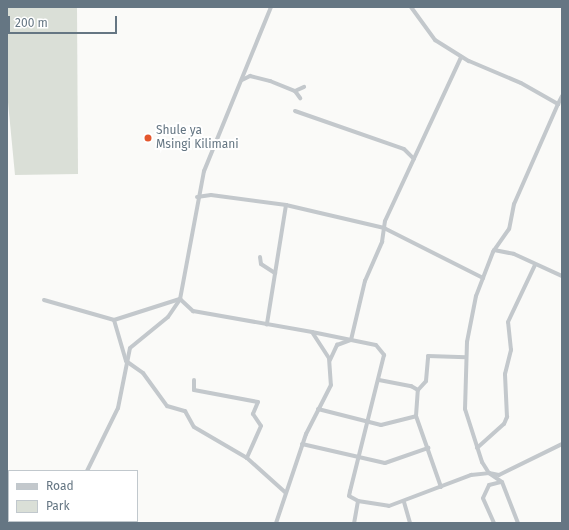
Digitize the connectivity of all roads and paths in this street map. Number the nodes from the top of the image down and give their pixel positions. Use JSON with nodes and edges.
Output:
{"nodes":[{"id":1,"x":271,"y":7,"type":"edge"},
{"id":2,"x":411,"y":7,"type":"edge"},
{"id":3,"x":461,"y":57,"type":"junction"},
{"id":4,"x":242,"y":80,"type":"junction"},
{"id":5,"x":304,"y":87,"type":"dead end"},
{"id":6,"x":295,"y":91,"type":"junction"},
{"id":7,"x":562,"y":96,"type":"edge"},
{"id":8,"x":300,"y":98,"type":"dead end"},
{"id":9,"x":558,"y":104,"type":"junction"},
{"id":10,"x":295,"y":111,"type":"dead end"},
{"id":11,"x":414,"y":159,"type":"junction"},
{"id":12,"x":197,"y":197,"type":"junction"},
{"id":13,"x":286,"y":205,"type":"junction"},
{"id":14,"x":384,"y":228,"type":"junction"},
{"id":15,"x":494,"y":250,"type":"junction"},
{"id":16,"x":260,"y":257,"type":"dead end"},
{"id":17,"x":535,"y":265,"type":"junction"},
{"id":18,"x":274,"y":271,"type":"junction"},
{"id":19,"x":562,"y":276,"type":"edge"},
{"id":20,"x":483,"y":278,"type":"junction"},
{"id":21,"x":180,"y":299,"type":"junction"},
{"id":22,"x":44,"y":300,"type":"dead end"},
{"id":23,"x":185,"y":307,"type":"junction"},
{"id":24,"x":174,"y":309,"type":"junction"},
{"id":25,"x":114,"y":320,"type":"junction"},
{"id":26,"x":267,"y":324,"type":"junction"},
{"id":27,"x":312,"y":332,"type":"junction"},
{"id":28,"x":351,"y":340,"type":"junction"},
{"id":29,"x":466,"y":357,"type":"junction"},
{"id":30,"x":126,"y":361,"type":"junction"},
{"id":31,"x":329,"y":363,"type":"junction"},
{"id":32,"x":194,"y":380,"type":"dead end"},
{"id":33,"x":379,"y":380,"type":"junction"},
{"id":34,"x":418,"y":390,"type":"junction"},
{"id":35,"x":318,"y":409,"type":"junction"},
{"id":36,"x":416,"y":416,"type":"junction"},
{"id":37,"x":369,"y":423,"type":"junction"},
{"id":38,"x":302,"y":444,"type":"junction"},
{"id":39,"x":562,"y":444,"type":"edge"},
{"id":40,"x":428,"y":448,"type":"junction"},
{"id":41,"x":477,"y":448,"type":"junction"},
{"id":42,"x":247,"y":458,"type":"junction"},
{"id":43,"x":357,"y":459,"type":"junction"},
{"id":44,"x":87,"y":470,"type":"edge"},
{"id":45,"x":489,"y":473,"type":"junction"},
{"id":46,"x":502,"y":482,"type":"junction"},
{"id":47,"x":441,"y":487,"type":"junction"},
{"id":48,"x":286,"y":493,"type":"junction"},
{"id":49,"x":358,"y":501,"type":"junction"},
{"id":50,"x":404,"y":502,"type":"junction"},
{"id":51,"x":276,"y":523,"type":"edge"},
{"id":52,"x":354,"y":523,"type":"edge"},
{"id":53,"x":410,"y":523,"type":"edge"},
{"id":54,"x":494,"y":523,"type":"edge"},
{"id":55,"x":518,"y":523,"type":"edge"}],
"edges":[{"from":1,"to":4,"type":"street"},
{"from":2,"to":3,"type":"street"},
{"from":3,"to":9,"type":"street"},
{"from":3,"to":11,"type":"street"},
{"from":4,"to":6,"type":"street"},
{"from":4,"to":12,"type":"street"},
{"from":5,"to":6,"type":"street"},
{"from":6,"to":8,"type":"street"},
{"from":7,"to":9,"type":"street"},
{"from":9,"to":15,"type":"street"},
{"from":10,"to":11,"type":"street"},
{"from":11,"to":14,"type":"street"},
{"from":12,"to":13,"type":"street"},
{"from":12,"to":21,"type":"street"},
{"from":13,"to":14,"type":"street"},
{"from":13,"to":18,"type":"street"},
{"from":14,"to":20,"type":"street"},
{"from":14,"to":28,"type":"street"},
{"from":15,"to":17,"type":"street"},
{"from":15,"to":20,"type":"street"},
{"from":16,"to":18,"type":"street"},
{"from":17,"to":19,"type":"street"},
{"from":17,"to":41,"type":"street"},
{"from":18,"to":26,"type":"street"},
{"from":20,"to":29,"type":"street"},
{"from":21,"to":23,"type":"street"},
{"from":21,"to":24,"type":"street"},
{"from":21,"to":25,"type":"street"},
{"from":22,"to":25,"type":"street"},
{"from":23,"to":24,"type":"street"},
{"from":23,"to":26,"type":"street"},
{"from":24,"to":30,"type":"street"},
{"from":25,"to":30,"type":"street"},
{"from":26,"to":27,"type":"street"},
{"from":27,"to":28,"type":"street"},
{"from":27,"to":31,"type":"street"},
{"from":28,"to":31,"type":"street"},
{"from":28,"to":33,"type":"street"},
{"from":29,"to":34,"type":"street"},
{"from":29,"to":41,"type":"street"},
{"from":30,"to":42,"type":"street"},
{"from":30,"to":44,"type":"street"},
{"from":31,"to":35,"type":"street"},
{"from":32,"to":42,"type":"street"},
{"from":33,"to":34,"type":"street"},
{"from":33,"to":37,"type":"street"},
{"from":34,"to":36,"type":"street"},
{"from":35,"to":37,"type":"street"},
{"from":35,"to":38,"type":"street"},
{"from":36,"to":37,"type":"street"},
{"from":36,"to":40,"type":"street"},
{"from":37,"to":43,"type":"street"},
{"from":38,"to":43,"type":"street"},
{"from":38,"to":48,"type":"street"},
{"from":39,"to":45,"type":"street"},
{"from":40,"to":43,"type":"street"},
{"from":40,"to":47,"type":"street"},
{"from":41,"to":45,"type":"street"},
{"from":42,"to":48,"type":"street"},
{"from":43,"to":49,"type":"street"},
{"from":45,"to":46,"type":"street"},
{"from":45,"to":47,"type":"street"},
{"from":46,"to":54,"type":"street"},
{"from":46,"to":55,"type":"street"},
{"from":47,"to":50,"type":"street"},
{"from":48,"to":51,"type":"street"},
{"from":49,"to":50,"type":"street"},
{"from":49,"to":52,"type":"street"},
{"from":50,"to":53,"type":"street"}]}
